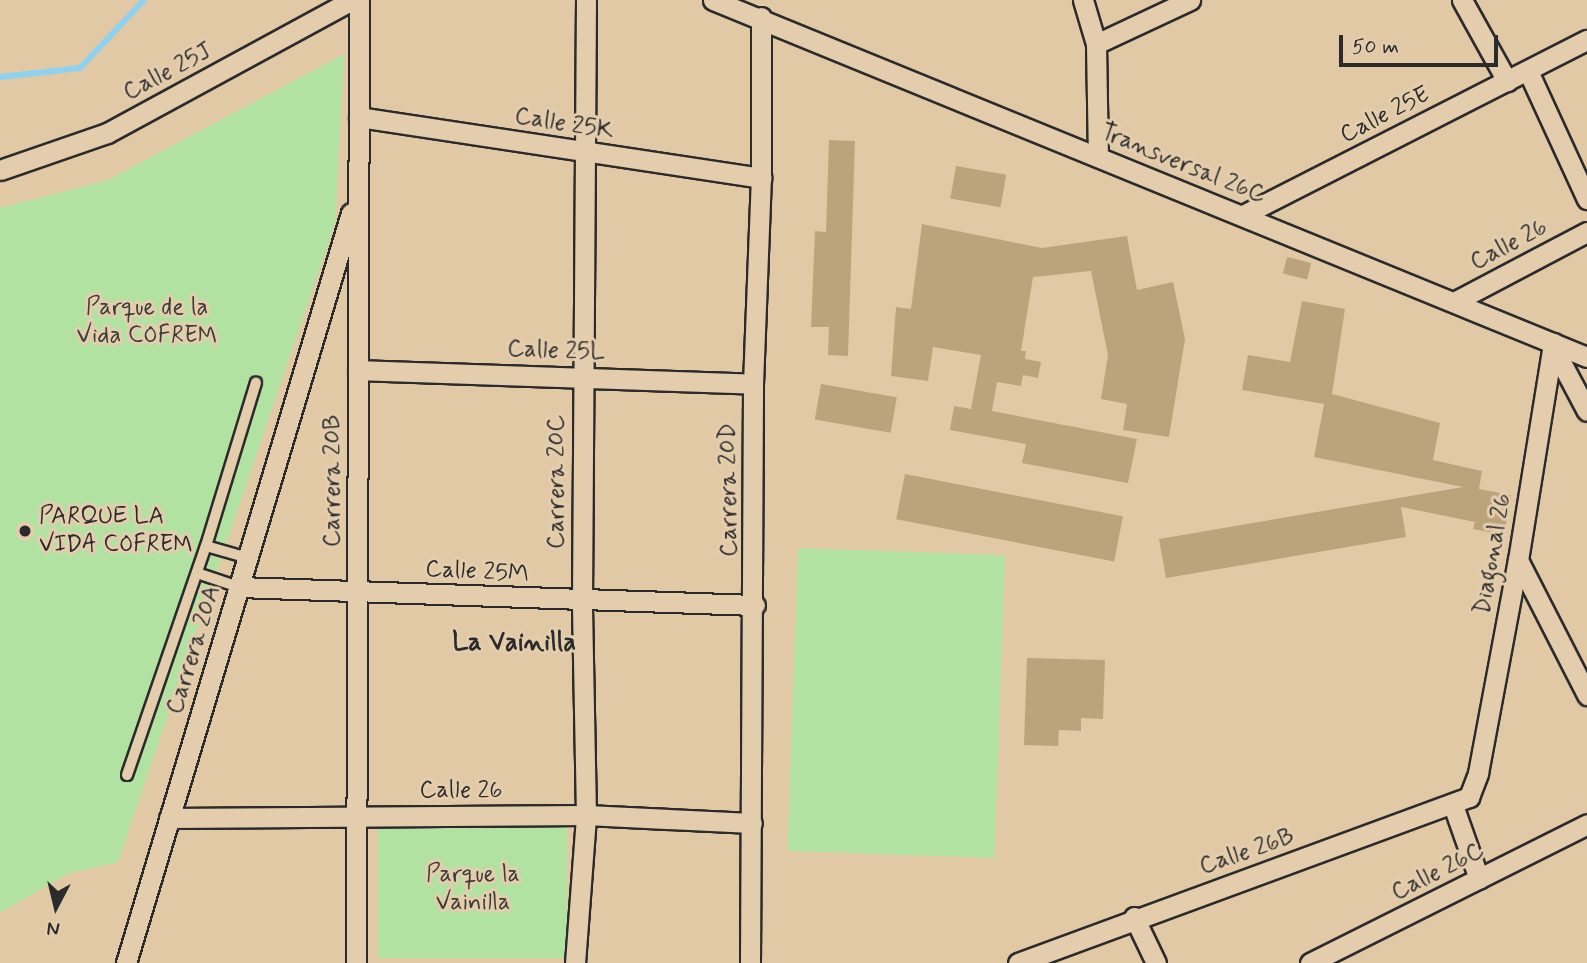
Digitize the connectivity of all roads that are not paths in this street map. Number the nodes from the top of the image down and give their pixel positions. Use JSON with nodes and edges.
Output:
{"nodes":[{"id":1,"x":352,"y":0,"type":"edge"},
{"id":2,"x":359,"y":0,"type":"edge"},
{"id":3,"x":586,"y":0,"type":"edge"},
{"id":4,"x":713,"y":0,"type":"edge"},
{"id":5,"x":1083,"y":0,"type":"edge"},
{"id":6,"x":1190,"y":0,"type":"edge"},
{"id":7,"x":1462,"y":0,"type":"edge"},
{"id":8,"x":761,"y":17,"type":"junction"},
{"id":9,"x":1587,"y":40,"type":"edge"},
{"id":10,"x":1096,"y":44,"type":"junction"},
{"id":11,"x":1528,"y":71,"type":"junction"},
{"id":12,"x":1507,"y":81,"type":"junction"},
{"id":13,"x":359,"y":117,"type":"junction"},
{"id":14,"x":586,"y":152,"type":"junction"},
{"id":15,"x":1098,"y":156,"type":"junction"},
{"id":16,"x":0,"y":170,"type":"edge"},
{"id":17,"x":761,"y":178,"type":"junction"},
{"id":18,"x":358,"y":191,"type":"junction"},
{"id":19,"x":1587,"y":199,"type":"edge"},
{"id":20,"x":1243,"y":215,"type":"junction"},
{"id":21,"x":1587,"y":232,"type":"edge"},
{"id":22,"x":1454,"y":302,"type":"junction"},
{"id":23,"x":1553,"y":346,"type":"junction"},
{"id":24,"x":1587,"y":357,"type":"edge"},
{"id":25,"x":358,"y":370,"type":"junction"},
{"id":26,"x":582,"y":376,"type":"junction"},
{"id":27,"x":256,"y":382,"type":"dead end"},
{"id":28,"x":753,"y":384,"type":"junction"},
{"id":29,"x":1587,"y":411,"type":"edge"},
{"id":30,"x":206,"y":546,"type":"junction"},
{"id":31,"x":248,"y":558,"type":"junction"},
{"id":32,"x":1518,"y":560,"type":"junction"},
{"id":33,"x":197,"y":573,"type":"junction"},
{"id":34,"x":239,"y":587,"type":"junction"},
{"id":35,"x":357,"y":590,"type":"junction"},
{"id":36,"x":582,"y":602,"type":"junction"},
{"id":37,"x":755,"y":605,"type":"junction"},
{"id":38,"x":1587,"y":695,"type":"edge"},
{"id":39,"x":1478,"y":773,"type":"joint"},
{"id":40,"x":127,"y":775,"type":"dead end"},
{"id":41,"x":1453,"y":805,"type":"junction"},
{"id":42,"x":586,"y":815,"type":"junction"},
{"id":43,"x":356,"y":816,"type":"junction"},
{"id":44,"x":169,"y":818,"type":"junction"},
{"id":45,"x":752,"y":823,"type":"junction"},
{"id":46,"x":1587,"y":824,"type":"edge"},
{"id":47,"x":1479,"y":879,"type":"junction"},
{"id":48,"x":1134,"y":918,"type":"junction"},
{"id":49,"x":126,"y":963,"type":"edge"},
{"id":50,"x":356,"y":963,"type":"edge"},
{"id":51,"x":575,"y":963,"type":"edge"},
{"id":52,"x":750,"y":963,"type":"edge"},
{"id":53,"x":1018,"y":963,"type":"edge"},
{"id":54,"x":1156,"y":963,"type":"edge"},
{"id":55,"x":1310,"y":963,"type":"edge"}],
"edges":[{"from":1,"to":16,"type":"street","name":"Calle 25J"},
{"from":2,"to":13,"type":"street","name":"Carrera 20B"},
{"from":3,"to":14,"type":"street","name":"Carrera 20C"},
{"from":4,"to":8,"type":"street"},
{"from":5,"to":10,"type":"street"},
{"from":6,"to":10,"type":"street"},
{"from":7,"to":12,"type":"street"},
{"from":8,"to":15,"type":"street","name":"Transversal 26C"},
{"from":8,"to":17,"type":"street","name":"Carrera 20D"},
{"from":9,"to":11,"type":"street","name":"Calle 25E"},
{"from":10,"to":15,"type":"street"},
{"from":11,"to":12,"type":"street","name":"Calle 25E"},
{"from":11,"to":19,"type":"street"},
{"from":12,"to":20,"type":"street","name":"Calle 25E"},
{"from":13,"to":14,"type":"street","name":"Calle 25K"},
{"from":13,"to":18,"type":"street","name":"Carrera 20B"},
{"from":14,"to":17,"type":"street","name":"Calle 25K"},
{"from":14,"to":26,"type":"street","name":"Carrera 20C"},
{"from":15,"to":20,"type":"street","name":"Transversal 26C"},
{"from":17,"to":28,"type":"street","name":"Carrera 20D"},
{"from":18,"to":25,"type":"street","name":"Carrera 20B"},
{"from":18,"to":31,"type":"street","name":"Carrera 20A"},
{"from":20,"to":22,"type":"street","name":"Transversal 26C"},
{"from":21,"to":22,"type":"street","name":"Calle 26"},
{"from":22,"to":23,"type":"street","name":"Transversal 26C"},
{"from":23,"to":24,"type":"street","name":"Transversal 26C"},
{"from":23,"to":29,"type":"street"},
{"from":23,"to":32,"type":"street","name":"Diagonal 26"},
{"from":25,"to":26,"type":"street","name":"Calle 25L"},
{"from":25,"to":35,"type":"street","name":"Carrera 20B"},
{"from":26,"to":28,"type":"street","name":"Calle 25L"},
{"from":26,"to":36,"type":"street","name":"Carrera 20C"},
{"from":27,"to":30,"type":"lane"},
{"from":28,"to":37,"type":"street","name":"Carrera 20D"},
{"from":30,"to":31,"type":"lane"},
{"from":30,"to":33,"type":"lane"},
{"from":31,"to":34,"type":"street","name":"Carrera 20A"},
{"from":32,"to":38,"type":"street"},
{"from":32,"to":39,"type":"street","name":"Diagonal 26"},
{"from":33,"to":34,"type":"lane"},
{"from":33,"to":40,"type":"lane"},
{"from":34,"to":35,"type":"street","name":"Calle 25M"},
{"from":34,"to":44,"type":"street","name":"Carrera 20A"},
{"from":35,"to":36,"type":"street","name":"Calle 25M"},
{"from":35,"to":43,"type":"street","name":"Carrera 20B"},
{"from":36,"to":37,"type":"street","name":"Calle 25M"},
{"from":36,"to":42,"type":"street","name":"Carrera 20C"},
{"from":37,"to":45,"type":"street","name":"Carrera 20D"},
{"from":39,"to":41,"type":"street","name":"Calle 26B"},
{"from":41,"to":47,"type":"street"},
{"from":41,"to":48,"type":"street","name":"Calle 26B"},
{"from":42,"to":43,"type":"street","name":"Calle 26"},
{"from":42,"to":45,"type":"street","name":"Calle 26"},
{"from":42,"to":51,"type":"street","name":"Carrera 20C"},
{"from":43,"to":44,"type":"street","name":"Calle 26"},
{"from":43,"to":50,"type":"street","name":"Carrera 20B"},
{"from":44,"to":49,"type":"street","name":"Carrera 20A"},
{"from":45,"to":52,"type":"street","name":"Carrera 20D"},
{"from":46,"to":47,"type":"street","name":"Calle 26C"},
{"from":47,"to":55,"type":"street","name":"Calle 26C"},
{"from":48,"to":53,"type":"street","name":"Calle 26B"},
{"from":48,"to":54,"type":"street"}]}
